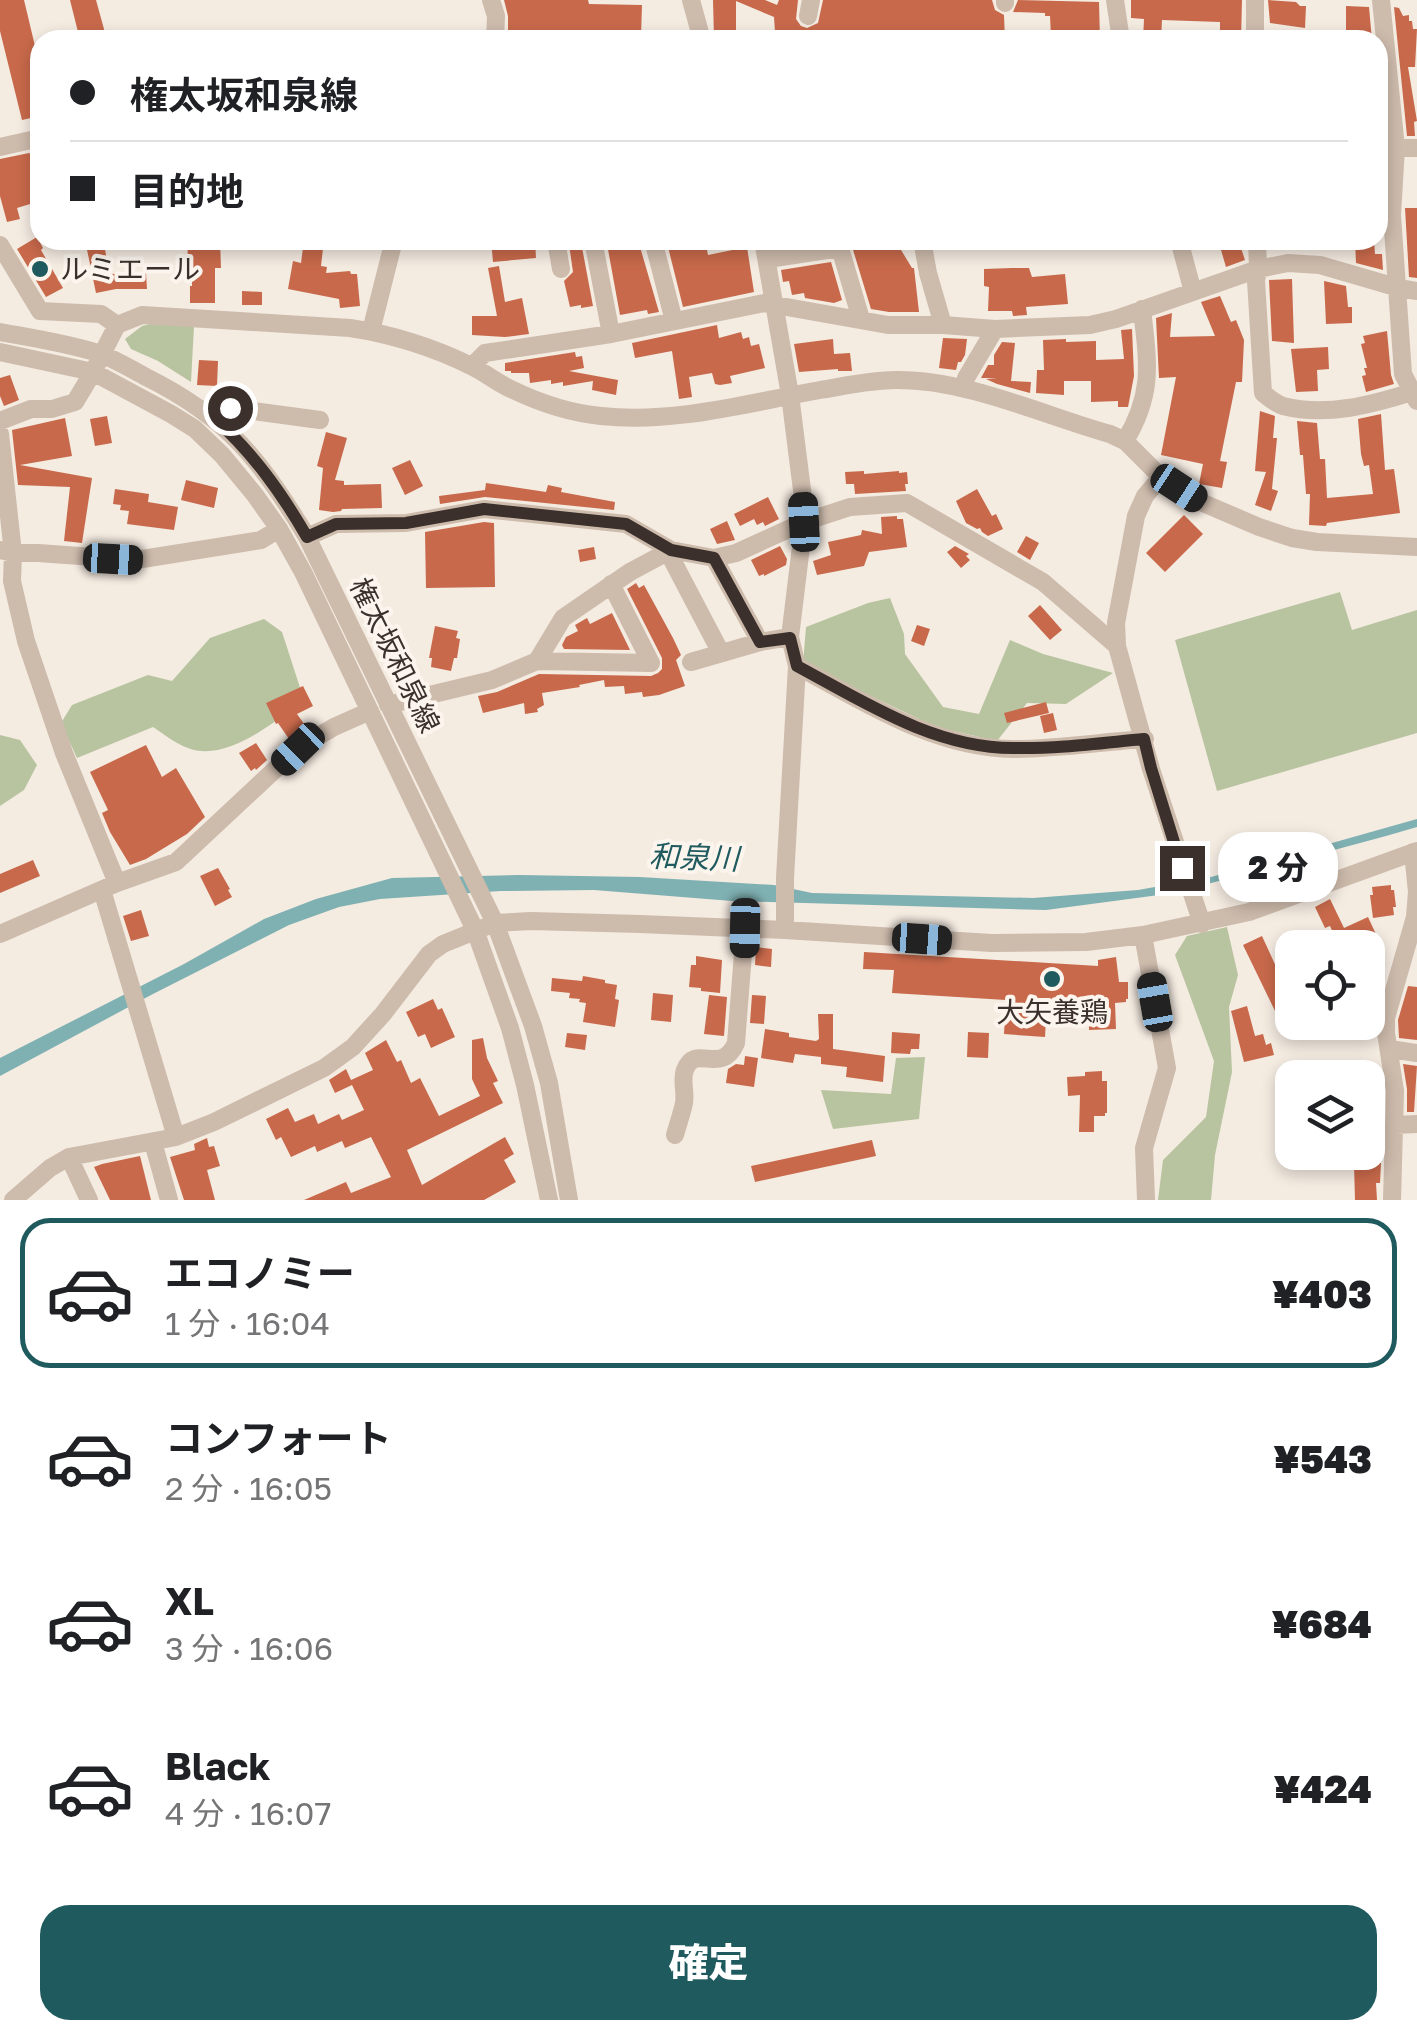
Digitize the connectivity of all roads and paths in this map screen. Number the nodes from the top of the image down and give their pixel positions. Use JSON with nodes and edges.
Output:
{"nodes":[{"id":1,"x":491,"y":0,"type":"edge"},
{"id":2,"x":691,"y":0,"type":"edge"},
{"id":3,"x":1115,"y":0,"type":"edge"},
{"id":4,"x":1255,"y":0,"type":"edge"},
{"id":5,"x":1381,"y":0,"type":"edge"},
{"id":6,"x":495,"y":30,"type":"edge"},
{"id":7,"x":699,"y":30,"type":"edge"},
{"id":8,"x":1120,"y":30,"type":"edge"},
{"id":9,"x":1255,"y":30,"type":"edge"},
{"id":10,"x":1384,"y":30,"type":"edge"},
{"id":11,"x":1388,"y":69,"type":"edge"},
{"id":12,"x":30,"y":140,"type":"edge"},
{"id":13,"x":0,"y":147,"type":"edge"},
{"id":14,"x":1396,"y":148,"type":"junction"},
{"id":15,"x":1417,"y":148,"type":"edge"},
{"id":16,"x":0,"y":245,"type":"edge"},
{"id":17,"x":391,"y":250,"type":"edge"},
{"id":18,"x":558,"y":250,"type":"edge"},
{"id":19,"x":596,"y":250,"type":"edge"},
{"id":20,"x":656,"y":250,"type":"edge"},
{"id":21,"x":766,"y":250,"type":"edge"},
{"id":22,"x":827,"y":250,"type":"edge"},
{"id":23,"x":841,"y":250,"type":"edge"},
{"id":24,"x":924,"y":250,"type":"edge"},
{"id":25,"x":1183,"y":250,"type":"edge"},
{"id":26,"x":1257,"y":250,"type":"edge"},
{"id":27,"x":768,"y":259,"type":"junction"},
{"id":28,"x":1258,"y":268,"type":"junction"},
{"id":29,"x":561,"y":270,"type":"dead end"},
{"id":30,"x":1408,"y":289,"type":"edge"},
{"id":31,"x":1194,"y":292,"type":"junction"},
{"id":32,"x":774,"y":303,"type":"junction"},
{"id":33,"x":1142,"y":309,"type":"junction"},
{"id":34,"x":861,"y":319,"type":"junction"},
{"id":35,"x":674,"y":321,"type":"junction"},
{"id":36,"x":943,"y":324,"type":"junction"},
{"id":37,"x":117,"y":325,"type":"junction"},
{"id":38,"x":995,"y":328,"type":"junction"},
{"id":39,"x":371,"y":331,"type":"junction"},
{"id":40,"x":0,"y":332,"type":"edge"},
{"id":41,"x":610,"y":334,"type":"junction"},
{"id":42,"x":0,"y":352,"type":"edge"},
{"id":43,"x":102,"y":354,"type":"junction"},
{"id":44,"x":472,"y":366,"type":"junction"},
{"id":45,"x":94,"y":372,"type":"junction"},
{"id":46,"x":964,"y":389,"type":"junction"},
{"id":47,"x":790,"y":395,"type":"junction"},
{"id":48,"x":1414,"y":396,"type":"edge"},
{"id":49,"x":214,"y":418,"type":"junction"},
{"id":50,"x":0,"y":420,"type":"edge"},
{"id":51,"x":320,"y":420,"type":"dead end"},
{"id":52,"x":0,"y":434,"type":"edge"},
{"id":53,"x":1125,"y":441,"type":"junction"},
{"id":54,"x":1161,"y":476,"type":"junction"},
{"id":55,"x":804,"y":522,"type":"junction"},
{"id":56,"x":279,"y":529,"type":"junction"},
{"id":57,"x":307,"y":537,"type":"junction"},
{"id":58,"x":1417,"y":548,"type":"edge"},
{"id":59,"x":669,"y":551,"type":"junction"},
{"id":60,"x":6,"y":552,"type":"edge"},
{"id":61,"x":714,"y":558,"type":"junction"},
{"id":62,"x":611,"y":584,"type":"junction"},
{"id":63,"x":790,"y":638,"type":"junction"},
{"id":64,"x":760,"y":642,"type":"junction"},
{"id":65,"x":1118,"y":646,"type":"junction"},
{"id":66,"x":722,"y":654,"type":"junction"},
{"id":67,"x":537,"y":660,"type":"junction"},
{"id":68,"x":691,"y":662,"type":"dead end"},
{"id":69,"x":797,"y":666,"type":"junction"},
{"id":70,"x":388,"y":705,"type":"junction"},
{"id":71,"x":370,"y":711,"type":"junction"},
{"id":72,"x":1144,"y":739,"type":"junction"},
{"id":73,"x":1415,"y":852,"type":"edge"},
{"id":74,"x":110,"y":886,"type":"junction"},
{"id":75,"x":1417,"y":892,"type":"edge"},
{"id":76,"x":785,"y":922,"type":"junction"},
{"id":77,"x":495,"y":923,"type":"junction"},
{"id":78,"x":1202,"y":924,"type":"junction"},
{"id":79,"x":745,"y":928,"type":"junction"},
{"id":80,"x":475,"y":930,"type":"junction"},
{"id":81,"x":0,"y":934,"type":"edge"},
{"id":82,"x":1143,"y":935,"type":"junction"},
{"id":83,"x":1411,"y":957,"type":"edge"},
{"id":84,"x":1390,"y":1049,"type":"junction"},
{"id":85,"x":1417,"y":1052,"type":"edge"},
{"id":86,"x":1395,"y":1124,"type":"junction"},
{"id":87,"x":1417,"y":1124,"type":"edge"},
{"id":88,"x":173,"y":1128,"type":"junction"},
{"id":89,"x":675,"y":1135,"type":"dead end"},
{"id":90,"x":153,"y":1142,"type":"junction"},
{"id":91,"x":69,"y":1157,"type":"junction"},
{"id":92,"x":13,"y":1200,"type":"edge"},
{"id":93,"x":89,"y":1200,"type":"edge"},
{"id":94,"x":169,"y":1200,"type":"edge"},
{"id":95,"x":550,"y":1200,"type":"edge"},
{"id":96,"x":570,"y":1200,"type":"edge"},
{"id":97,"x":1146,"y":1200,"type":"edge"},
{"id":98,"x":1392,"y":1200,"type":"edge"}],
"edges":[{"from":1,"to":6,"type":"street"},
{"from":2,"to":7,"type":"street"},
{"from":3,"to":8,"type":"street"},
{"from":4,"to":9,"type":"street"},
{"from":5,"to":10,"type":"street"},
{"from":11,"to":14,"type":"street"},
{"from":12,"to":13,"type":"street"},
{"from":14,"to":15,"type":"street"},
{"from":14,"to":30,"type":"street"},
{"from":16,"to":37,"type":"street"},
{"from":17,"to":39,"type":"street"},
{"from":18,"to":29,"type":"street"},
{"from":19,"to":41,"type":"street"},
{"from":20,"to":35,"type":"street"},
{"from":21,"to":27,"type":"street"},
{"from":22,"to":27,"type":"street"},
{"from":23,"to":34,"type":"street"},
{"from":24,"to":36,"type":"street"},
{"from":25,"to":31,"type":"street"},
{"from":26,"to":28,"type":"street"},
{"from":27,"to":32,"type":"street"},
{"from":28,"to":30,"type":"street"},
{"from":28,"to":31,"type":"street"},
{"from":28,"to":48,"type":"street"},
{"from":30,"to":48,"type":"street"},
{"from":31,"to":33,"type":"street"},
{"from":32,"to":34,"type":"street"},
{"from":32,"to":35,"type":"street"},
{"from":32,"to":47,"type":"street"},
{"from":33,"to":38,"type":"street"},
{"from":33,"to":53,"type":"street"},
{"from":34,"to":36,"type":"street"},
{"from":35,"to":41,"type":"street"},
{"from":36,"to":38,"type":"street"},
{"from":37,"to":39,"type":"street"},
{"from":37,"to":43,"type":"street"},
{"from":38,"to":46,"type":"street"},
{"from":39,"to":44,"type":"street"},
{"from":40,"to":43,"type":"street","name":"権太坂和泉線"},
{"from":41,"to":44,"type":"street"},
{"from":42,"to":45,"type":"street","name":"権太坂和泉線"},
{"from":43,"to":45,"type":"street"},
{"from":43,"to":49,"type":"street","name":"権太坂和泉線"},
{"from":44,"to":47,"type":"street"},
{"from":45,"to":50,"type":"street"},
{"from":45,"to":56,"type":"street","name":"権太坂和泉線"},
{"from":46,"to":47,"type":"street"},
{"from":46,"to":53,"type":"street"},
{"from":47,"to":55,"type":"street"},
{"from":49,"to":51,"type":"street"},
{"from":49,"to":57,"type":"street","name":"権太坂和泉線"},
{"from":52,"to":60,"type":"street"},
{"from":53,"to":54,"type":"street"},
{"from":54,"to":58,"type":"street"},
{"from":54,"to":65,"type":"street"},
{"from":55,"to":61,"type":"street"},
{"from":55,"to":63,"type":"street"},
{"from":55,"to":65,"type":"street"},
{"from":56,"to":60,"type":"street"},
{"from":56,"to":71,"type":"street","name":"権太坂和泉線"},
{"from":57,"to":59,"type":"street"},
{"from":57,"to":70,"type":"street","name":"権太坂和泉線"},
{"from":59,"to":61,"type":"street"},
{"from":59,"to":62,"type":"street"},
{"from":59,"to":66,"type":"street"},
{"from":60,"to":74,"type":"street"},
{"from":61,"to":64,"type":"street"},
{"from":62,"to":67,"type":"street"},
{"from":62,"to":67,"type":"street"},
{"from":63,"to":64,"type":"street"},
{"from":63,"to":69,"type":"street"},
{"from":64,"to":66,"type":"street"},
{"from":65,"to":72,"type":"street"},
{"from":66,"to":68,"type":"street"},
{"from":67,"to":70,"type":"street"},
{"from":69,"to":72,"type":"street"},
{"from":69,"to":76,"type":"street"},
{"from":70,"to":77,"type":"street","name":"権太坂和泉線"},
{"from":71,"to":74,"type":"street"},
{"from":71,"to":80,"type":"street","name":"権太坂和泉線"},
{"from":72,"to":78,"type":"street"},
{"from":73,"to":75,"type":"street"},
{"from":73,"to":78,"type":"street"},
{"from":74,"to":81,"type":"street"},
{"from":74,"to":88,"type":"street"},
{"from":75,"to":83,"type":"street"},
{"from":76,"to":79,"type":"street"},
{"from":76,"to":82,"type":"street"},
{"from":77,"to":79,"type":"street"},
{"from":77,"to":80,"type":"street"},
{"from":77,"to":96,"type":"street"},
{"from":78,"to":82,"type":"street"},
{"from":79,"to":89,"type":"street"},
{"from":80,"to":88,"type":"street"},
{"from":80,"to":95,"type":"street"},
{"from":82,"to":97,"type":"street"},
{"from":83,"to":84,"type":"street"},
{"from":84,"to":85,"type":"street"},
{"from":84,"to":86,"type":"street"},
{"from":86,"to":87,"type":"street"},
{"from":86,"to":98,"type":"street"},
{"from":88,"to":90,"type":"street"},
{"from":90,"to":91,"type":"street"},
{"from":90,"to":94,"type":"street"},
{"from":91,"to":92,"type":"street"},
{"from":91,"to":93,"type":"street"}]}
